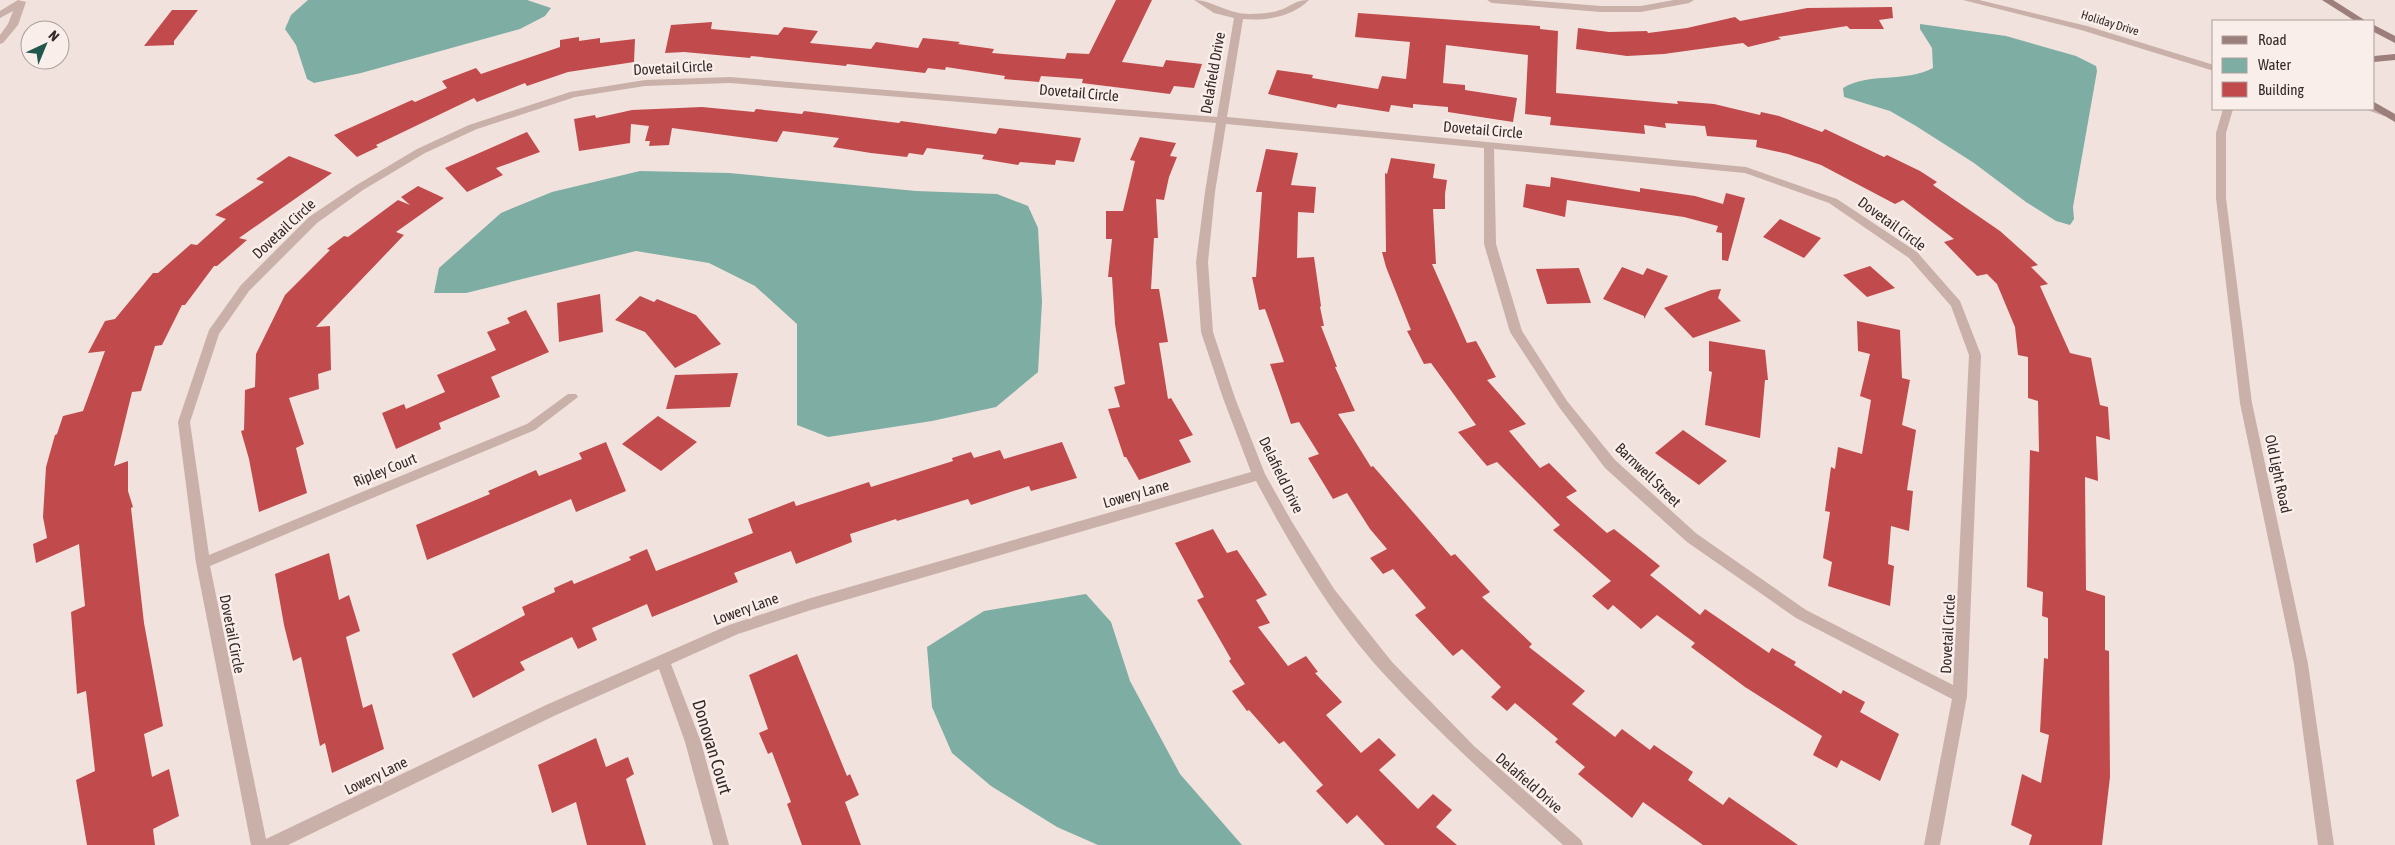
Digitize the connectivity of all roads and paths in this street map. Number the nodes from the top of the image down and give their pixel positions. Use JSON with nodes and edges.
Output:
{"nodes":[{"id":1,"x":1199,"y":0,"type":"edge"},
{"id":2,"x":1304,"y":0,"type":"edge"},
{"id":3,"x":1492,"y":0,"type":"edge"},
{"id":4,"x":1689,"y":0,"type":"edge"},
{"id":5,"x":1968,"y":0,"type":"edge"},
{"id":6,"x":2328,"y":1,"type":"edge"},
{"id":7,"x":21,"y":2,"type":"edge"},
{"id":8,"x":0,"y":15,"type":"edge"},
{"id":9,"x":1239,"y":16,"type":"junction"},
{"id":10,"x":2349,"y":20,"type":"edge"},
{"id":11,"x":2359,"y":20,"type":"edge"},
{"id":12,"x":2375,"y":29,"type":"edge"},
{"id":13,"x":2395,"y":40,"type":"edge"},
{"id":14,"x":0,"y":41,"type":"edge"},
{"id":15,"x":2395,"y":57,"type":"edge"},
{"id":16,"x":2375,"y":59,"type":"edge"},
{"id":17,"x":2212,"y":67,"type":"edge"},
{"id":18,"x":2375,"y":106,"type":"edge"},
{"id":19,"x":2228,"y":110,"type":"edge"},
{"id":20,"x":2374,"y":110,"type":"edge"},
{"id":21,"x":2384,"y":113,"type":"junction"},
{"id":22,"x":2395,"y":118,"type":"edge"},
{"id":23,"x":1221,"y":120,"type":"junction"},
{"id":24,"x":1489,"y":146,"type":"junction"},
{"id":25,"x":572,"y":397,"type":"dead end"},
{"id":26,"x":1259,"y":475,"type":"junction"},
{"id":27,"x":203,"y":563,"type":"junction"},
{"id":28,"x":663,"y":661,"type":"junction"},
{"id":29,"x":1960,"y":696,"type":"junction"},
{"id":30,"x":259,"y":845,"type":"edge"},
{"id":31,"x":271,"y":845,"type":"edge"},
{"id":32,"x":721,"y":845,"type":"edge"},
{"id":33,"x":1575,"y":845,"type":"edge"},
{"id":34,"x":1932,"y":845,"type":"edge"},
{"id":35,"x":2326,"y":845,"type":"edge"}],
"edges":[{"from":1,"to":9,"type":"street"},
{"from":2,"to":9,"type":"street"},
{"from":3,"to":4,"type":"street"},
{"from":5,"to":17,"type":"street","name":"Holiday Drive"},
{"from":6,"to":10,"type":"main road"},
{"from":6,"to":11,"type":"main road"},
{"from":7,"to":8,"type":"street"},
{"from":7,"to":14,"type":"street"},
{"from":9,"to":23,"type":"street","name":"Delafield Drive"},
{"from":12,"to":13,"type":"main road"},
{"from":15,"to":16,"type":"main road"},
{"from":18,"to":21,"type":"main road"},
{"from":19,"to":35,"type":"street","name":"Old Light Road"},
{"from":20,"to":21,"type":"street"},
{"from":21,"to":22,"type":"main road"},
{"from":23,"to":24,"type":"street","name":"Dovetail Circle"},
{"from":23,"to":26,"type":"street","name":"Delafield Drive"},
{"from":23,"to":27,"type":"street","name":"Dovetail Circle"},
{"from":24,"to":29,"type":"street","name":"Barnwell Street"},
{"from":24,"to":29,"type":"street","name":"Dovetail Circle"},
{"from":25,"to":27,"type":"street","name":"Ripley Court"},
{"from":26,"to":28,"type":"street","name":"Lowery Lane"},
{"from":26,"to":33,"type":"street","name":"Delafield Drive"},
{"from":27,"to":30,"type":"street","name":"Dovetail Circle"},
{"from":28,"to":31,"type":"street","name":"Lowery Lane"},
{"from":28,"to":32,"type":"street","name":"Donovan Court"},
{"from":29,"to":34,"type":"street","name":"Dovetail Circle"}]}
